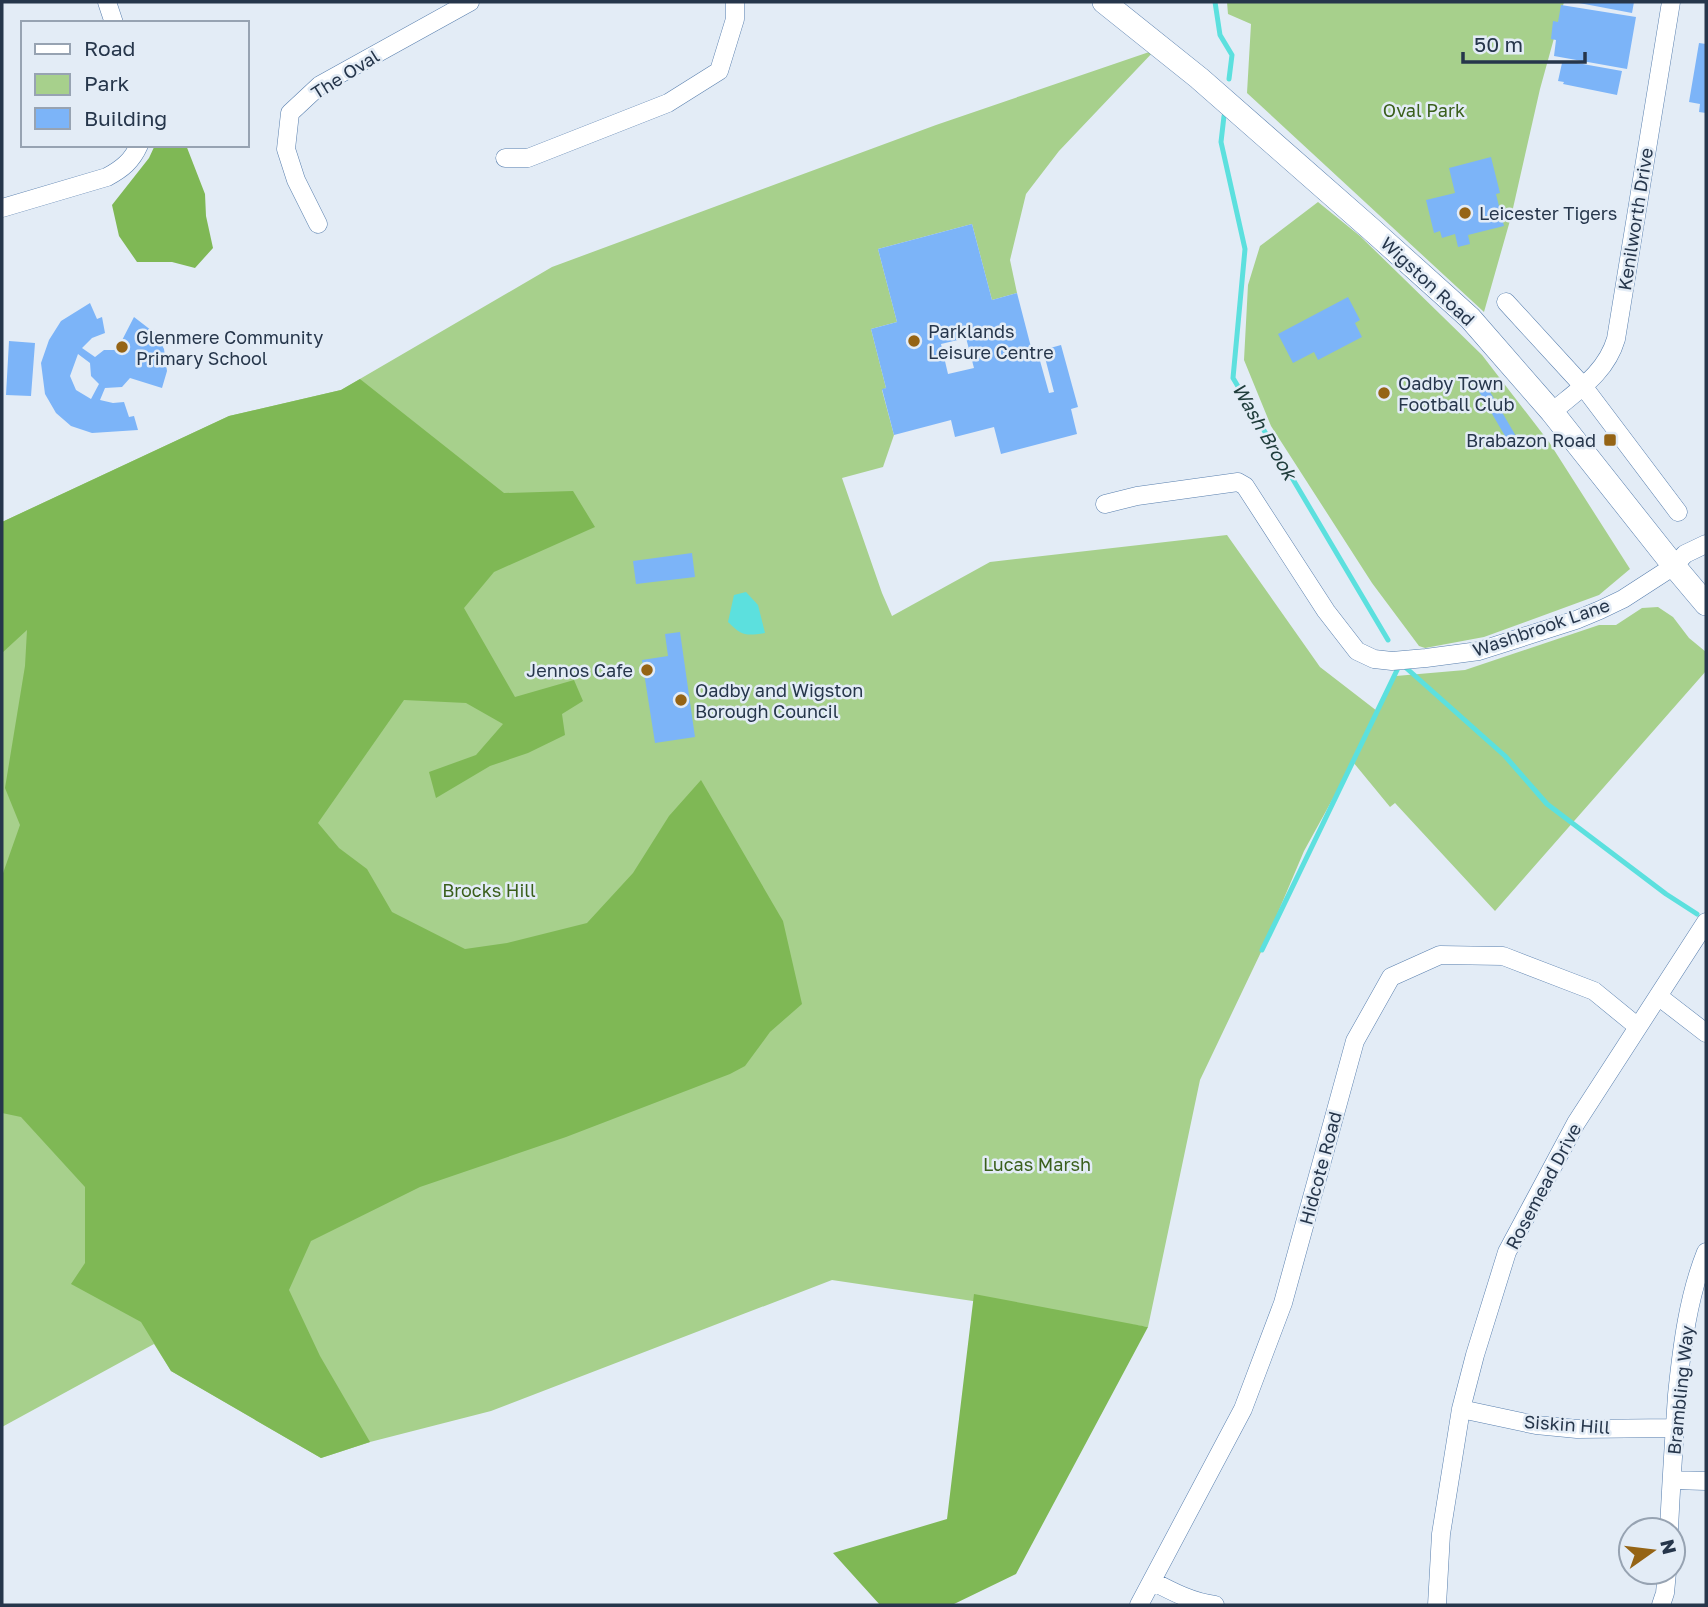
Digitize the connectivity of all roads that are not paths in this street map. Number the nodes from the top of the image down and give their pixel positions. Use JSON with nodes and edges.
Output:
{"nodes":[{"id":1,"x":107,"y":2,"type":"edge"},
{"id":2,"x":470,"y":2,"type":"edge"},
{"id":3,"x":735,"y":2,"type":"edge"},
{"id":4,"x":1104,"y":2,"type":"edge"},
{"id":5,"x":1671,"y":2,"type":"edge"},
{"id":6,"x":113,"y":21,"type":"edge"},
{"id":7,"x":138,"y":147,"type":"edge"},
{"id":8,"x":505,"y":158,"type":"dead end"},
{"id":9,"x":2,"y":208,"type":"edge"},
{"id":10,"x":318,"y":224,"type":"dead end"},
{"id":11,"x":1506,"y":302,"type":"dead end"},
{"id":12,"x":1583,"y":386,"type":"junction"},
{"id":13,"x":1552,"y":412,"type":"junction"},
{"id":14,"x":1105,"y":505,"type":"dead end"},
{"id":15,"x":1678,"y":512,"type":"dead end"},
{"id":16,"x":1706,"y":544,"type":"edge"},
{"id":17,"x":1674,"y":566,"type":"junction"},
{"id":18,"x":1706,"y":604,"type":"edge"},
{"id":19,"x":1706,"y":922,"type":"edge"},
{"id":20,"x":1658,"y":996,"type":"junction"},
{"id":21,"x":1638,"y":1027,"type":"junction"},
{"id":22,"x":1706,"y":1033,"type":"edge"},
{"id":23,"x":1706,"y":1252,"type":"edge"},
{"id":24,"x":1461,"y":1409,"type":"junction"},
{"id":25,"x":1675,"y":1428,"type":"junction"},
{"id":26,"x":1672,"y":1480,"type":"junction"},
{"id":27,"x":1706,"y":1481,"type":"edge"},
{"id":28,"x":1670,"y":1516,"type":"edge"},
{"id":29,"x":1152,"y":1581,"type":"junction"},
{"id":30,"x":1666,"y":1586,"type":"edge"},
{"id":31,"x":1139,"y":1605,"type":"edge"},
{"id":32,"x":1215,"y":1605,"type":"edge"},
{"id":33,"x":1437,"y":1605,"type":"edge"},
{"id":34,"x":1661,"y":1605,"type":"edge"}],
"edges":[{"from":1,"to":6,"type":"street"},
{"from":2,"to":10,"type":"street","name":"The Oval"},
{"from":3,"to":8,"type":"street"},
{"from":4,"to":13,"type":"main road","name":"Wigston Road"},
{"from":5,"to":12,"type":"street","name":"Kenilworth Drive"},
{"from":7,"to":9,"type":"street"},
{"from":11,"to":12,"type":"street"},
{"from":12,"to":13,"type":"street","name":"Kenilworth Drive"},
{"from":12,"to":15,"type":"street"},
{"from":13,"to":17,"type":"main road","name":"Wigston Road"},
{"from":14,"to":17,"type":"street","name":"Washbrook Lane"},
{"from":16,"to":17,"type":"street"},
{"from":17,"to":18,"type":"main road","name":"Wigston Road"},
{"from":19,"to":20,"type":"street","name":"Rosemead Drive"},
{"from":20,"to":21,"type":"street","name":"Rosemead Drive"},
{"from":20,"to":22,"type":"street"},
{"from":21,"to":24,"type":"street","name":"Rosemead Drive"},
{"from":21,"to":29,"type":"street","name":"Hidcote Road"},
{"from":23,"to":25,"type":"street","name":"Brambling Way"},
{"from":24,"to":25,"type":"street","name":"Siskin Hill"},
{"from":24,"to":33,"type":"street","name":"Rosemead Drive"},
{"from":25,"to":26,"type":"street","name":"Brambling Way"},
{"from":26,"to":27,"type":"street"},
{"from":26,"to":28,"type":"street","name":"Brambling Way"},
{"from":29,"to":31,"type":"street","name":"Hidcote Road"},
{"from":29,"to":32,"type":"street"},
{"from":30,"to":34,"type":"street"}]}
